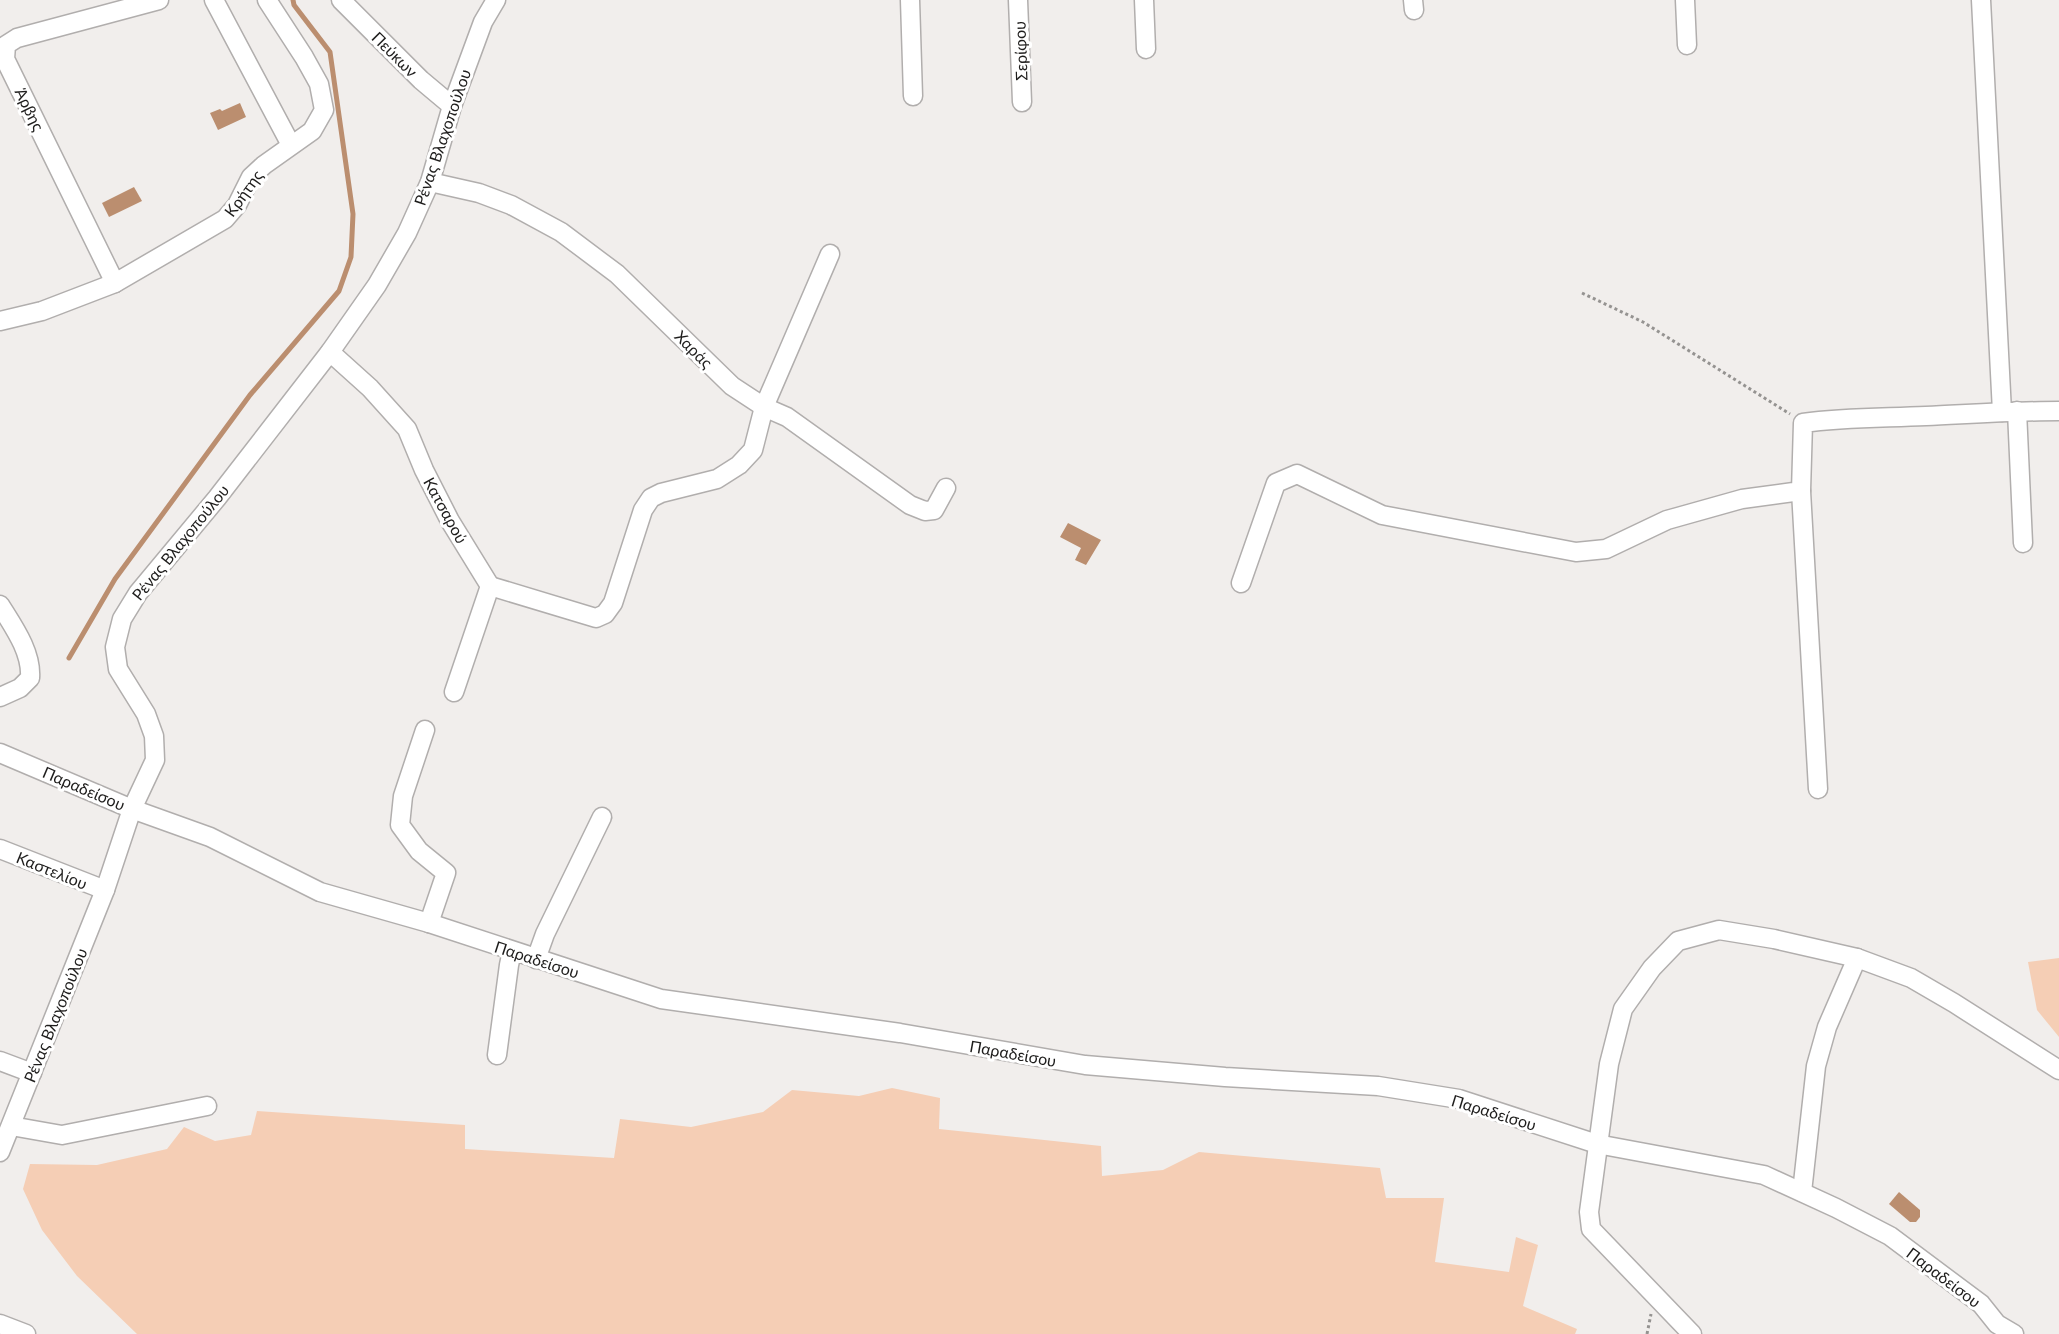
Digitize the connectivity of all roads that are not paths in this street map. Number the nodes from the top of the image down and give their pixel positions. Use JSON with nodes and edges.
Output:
{"nodes":[{"id":1,"x":159,"y":0,"type":"edge"},
{"id":2,"x":214,"y":0,"type":"edge"},
{"id":3,"x":267,"y":0,"type":"edge"},
{"id":4,"x":341,"y":0,"type":"edge"},
{"id":5,"x":496,"y":0,"type":"edge"},
{"id":6,"x":910,"y":0,"type":"edge"},
{"id":7,"x":1018,"y":0,"type":"edge"},
{"id":8,"x":1144,"y":0,"type":"edge"},
{"id":9,"x":1685,"y":0,"type":"edge"},
{"id":10,"x":1981,"y":0,"type":"edge"},
{"id":11,"x":1687,"y":45,"type":"dead end"},
{"id":12,"x":1146,"y":49,"type":"dead end"},
{"id":13,"x":913,"y":96,"type":"dead end"},
{"id":14,"x":1022,"y":102,"type":"dead end"},
{"id":15,"x":452,"y":106,"type":"junction"},
{"id":16,"x":291,"y":145,"type":"junction"},
{"id":17,"x":430,"y":182,"type":"junction"},
{"id":18,"x":830,"y":254,"type":"dead end"},
{"id":19,"x":115,"y":283,"type":"junction"},
{"id":20,"x":0,"y":321,"type":"edge"},
{"id":21,"x":330,"y":352,"type":"junction"},
{"id":22,"x":764,"y":407,"type":"junction"},
{"id":23,"x":2009,"y":411,"type":"junction"},
{"id":24,"x":2059,"y":411,"type":"edge"},
{"id":25,"x":946,"y":488,"type":"dead end"},
{"id":26,"x":1801,"y":491,"type":"junction"},
{"id":27,"x":2023,"y":543,"type":"dead end"},
{"id":28,"x":1241,"y":583,"type":"dead end"},
{"id":29,"x":490,"y":586,"type":"junction"},
{"id":30,"x":0,"y":604,"type":"edge"},
{"id":31,"x":454,"y":692,"type":"dead end"},
{"id":32,"x":0,"y":697,"type":"edge"},
{"id":33,"x":425,"y":730,"type":"dead end"},
{"id":34,"x":0,"y":753,"type":"edge"},
{"id":35,"x":1818,"y":789,"type":"dead end"},
{"id":36,"x":132,"y":809,"type":"junction"},
{"id":37,"x":602,"y":817,"type":"dead end"},
{"id":38,"x":0,"y":849,"type":"edge"},
{"id":39,"x":105,"y":890,"type":"junction"},
{"id":40,"x":429,"y":923,"type":"junction"},
{"id":41,"x":512,"y":951,"type":"junction"},
{"id":42,"x":1857,"y":958,"type":"junction"},
{"id":43,"x":536,"y":959,"type":"junction"},
{"id":44,"x":497,"y":1054,"type":"dead end"},
{"id":45,"x":0,"y":1061,"type":"edge"},
{"id":46,"x":2059,"y":1070,"type":"edge"},
{"id":47,"x":32,"y":1073,"type":"junction"},
{"id":48,"x":207,"y":1107,"type":"dead end"},
{"id":49,"x":11,"y":1125,"type":"junction"},
{"id":50,"x":1597,"y":1144,"type":"junction"},
{"id":51,"x":0,"y":1152,"type":"edge"},
{"id":52,"x":1802,"y":1192,"type":"junction"},
{"id":53,"x":0,"y":1324,"type":"edge"},
{"id":54,"x":26,"y":1334,"type":"edge"},
{"id":55,"x":1692,"y":1334,"type":"edge"},
{"id":56,"x":2014,"y":1334,"type":"edge"}],
"edges":[{"from":1,"to":19,"type":"street","name":"Άρβης"},
{"from":2,"to":16,"type":"street"},
{"from":3,"to":16,"type":"street","name":"Κρήτης"},
{"from":4,"to":15,"type":"street","name":"Πεύκων"},
{"from":5,"to":15,"type":"street","name":"Ρένας Βλαχοπούλου"},
{"from":6,"to":13,"type":"street"},
{"from":7,"to":14,"type":"street","name":"Σερίφου"},
{"from":8,"to":12,"type":"street"},
{"from":9,"to":11,"type":"street"},
{"from":10,"to":23,"type":"street"},
{"from":15,"to":17,"type":"street","name":"Ρένας Βλαχοπούλου"},
{"from":16,"to":19,"type":"street","name":"Κρήτης"},
{"from":17,"to":21,"type":"street","name":"Ρένας Βλαχοπούλου"},
{"from":17,"to":22,"type":"street","name":"Χαράς"},
{"from":18,"to":22,"type":"street"},
{"from":19,"to":20,"type":"street","name":"Κρήτης"},
{"from":21,"to":29,"type":"street","name":"Κατσαρού"},
{"from":21,"to":36,"type":"street","name":"Ρένας Βλαχοπούλου"},
{"from":22,"to":25,"type":"street","name":"Χαράς"},
{"from":22,"to":29,"type":"street"},
{"from":23,"to":24,"type":"street"},
{"from":23,"to":26,"type":"street"},
{"from":23,"to":27,"type":"street"},
{"from":26,"to":28,"type":"street"},
{"from":26,"to":35,"type":"street"},
{"from":29,"to":31,"type":"street"},
{"from":30,"to":32,"type":"street"},
{"from":33,"to":40,"type":"street"},
{"from":34,"to":36,"type":"street","name":"Παραδείσου"},
{"from":36,"to":39,"type":"street","name":"Ρένας Βλαχοπούλου"},
{"from":36,"to":40,"type":"street","name":"Παραδείσου"},
{"from":37,"to":43,"type":"street"},
{"from":38,"to":39,"type":"street","name":"Καστελίου"},
{"from":39,"to":47,"type":"street","name":"Ρένας Βλαχοπούλου"},
{"from":40,"to":41,"type":"street","name":"Παραδείσου"},
{"from":41,"to":43,"type":"street","name":"Παραδείσου"},
{"from":41,"to":44,"type":"street"},
{"from":42,"to":46,"type":"street"},
{"from":42,"to":50,"type":"street"},
{"from":42,"to":52,"type":"street"},
{"from":43,"to":50,"type":"street","name":"Παραδείσου"},
{"from":45,"to":47,"type":"street"},
{"from":47,"to":49,"type":"street","name":"Ρένας Βλαχοπούλου"},
{"from":48,"to":49,"type":"street"},
{"from":49,"to":51,"type":"street","name":"Ρένας Βλαχοπούλου"},
{"from":50,"to":52,"type":"street","name":"Παραδείσου"},
{"from":50,"to":55,"type":"street"},
{"from":52,"to":56,"type":"street","name":"Παραδείσου"},
{"from":53,"to":54,"type":"street"}]}
